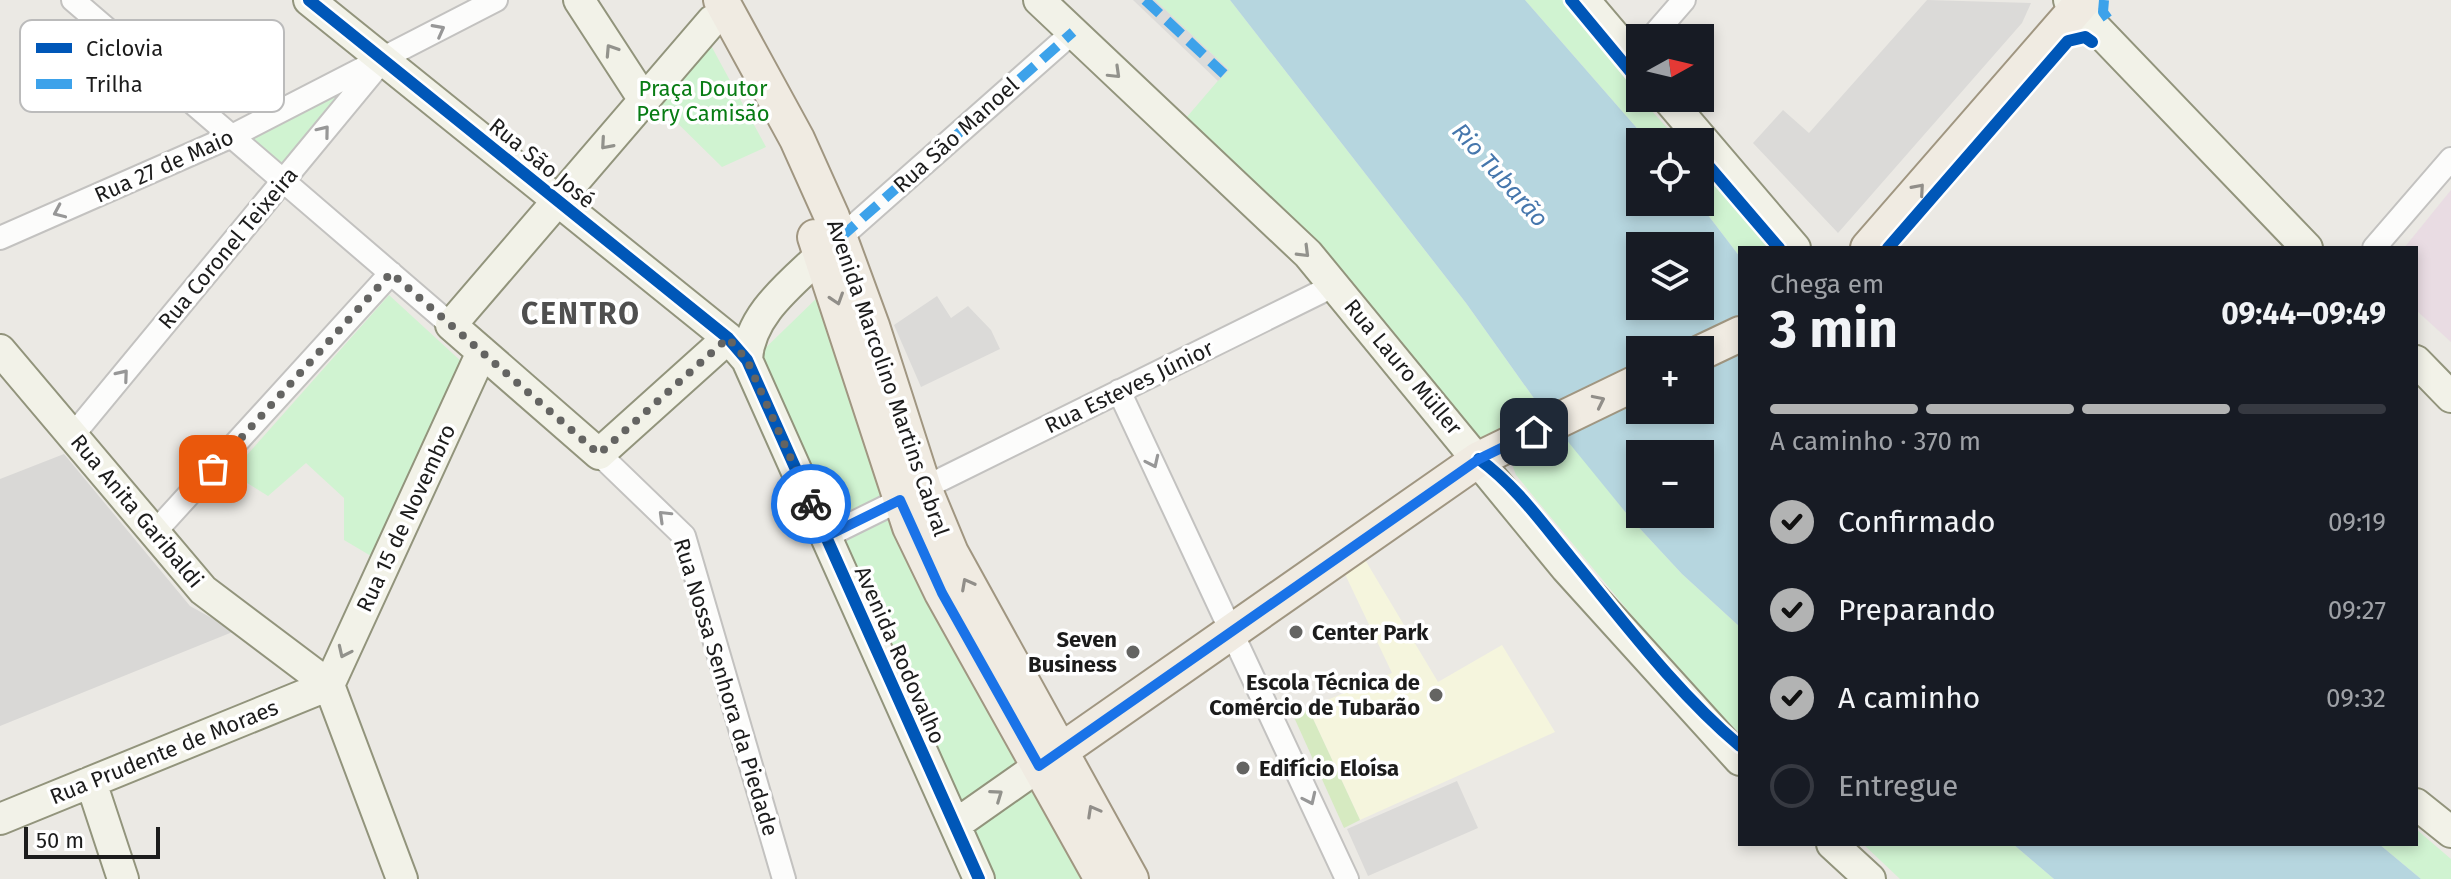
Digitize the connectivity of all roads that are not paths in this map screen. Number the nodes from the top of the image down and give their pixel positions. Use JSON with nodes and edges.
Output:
{"nodes":[{"id":1,"x":73,"y":0,"type":"edge"},
{"id":2,"x":309,"y":0,"type":"edge"},
{"id":3,"x":496,"y":0,"type":"edge"},
{"id":4,"x":579,"y":0,"type":"edge"},
{"id":5,"x":1039,"y":0,"type":"edge"},
{"id":6,"x":1584,"y":0,"type":"edge"},
{"id":7,"x":1684,"y":0,"type":"edge"},
{"id":8,"x":2076,"y":3,"type":"edge"},
{"id":9,"x":717,"y":5,"type":"edge"},
{"id":10,"x":96,"y":20,"type":"edge"},
{"id":11,"x":1665,"y":24,"type":"edge"},
{"id":12,"x":1073,"y":32,"type":"junction"},
{"id":13,"x":1626,"y":39,"type":"edge"},
{"id":14,"x":383,"y":60,"type":"junction"},
{"id":15,"x":644,"y":100,"type":"junction"},
{"id":16,"x":284,"y":110,"type":"edge"},
{"id":17,"x":204,"y":112,"type":"edge"},
{"id":18,"x":280,"y":112,"type":"edge"},
{"id":19,"x":1679,"y":112,"type":"edge"},
{"id":20,"x":232,"y":136,"type":"junction"},
{"id":21,"x":2451,"y":159,"type":"edge"},
{"id":22,"x":284,"y":181,"type":"junction"},
{"id":23,"x":557,"y":200,"type":"junction"},
{"id":24,"x":0,"y":238,"type":"edge"},
{"id":25,"x":831,"y":246,"type":"junction"},
{"id":26,"x":1793,"y":246,"type":"edge"},
{"id":27,"x":1870,"y":246,"type":"edge"},
{"id":28,"x":2305,"y":246,"type":"edge"},
{"id":29,"x":2376,"y":246,"type":"edge"},
{"id":30,"x":391,"y":273,"type":"junction"},
{"id":31,"x":1335,"y":285,"type":"junction"},
{"id":32,"x":451,"y":325,"type":"junction"},
{"id":33,"x":1738,"y":335,"type":"edge"},
{"id":34,"x":1714,"y":346,"type":"edge"},
{"id":35,"x":737,"y":349,"type":"junction"},
{"id":36,"x":482,"y":352,"type":"junction"},
{"id":37,"x":2418,"y":363,"type":"edge"},
{"id":38,"x":6,"y":366,"type":"edge"},
{"id":39,"x":1626,"y":388,"type":"edge"},
{"id":40,"x":1119,"y":391,"type":"junction"},
{"id":41,"x":2451,"y":397,"type":"edge"},
{"id":42,"x":73,"y":435,"type":"junction"},
{"id":43,"x":1493,"y":452,"type":"junction"},
{"id":44,"x":599,"y":454,"type":"junction"},
{"id":45,"x":912,"y":494,"type":"junction"},
{"id":46,"x":153,"y":534,"type":"junction"},
{"id":47,"x":825,"y":537,"type":"junction"},
{"id":48,"x":1233,"y":631,"type":"junction"},
{"id":49,"x":329,"y":685,"type":"junction"},
{"id":50,"x":1050,"y":758,"type":"junction"},
{"id":51,"x":1738,"y":758,"type":"edge"},
{"id":52,"x":91,"y":782,"type":"junction"},
{"id":53,"x":2418,"y":805,"type":"edge"},
{"id":54,"x":0,"y":819,"type":"edge"},
{"id":55,"x":955,"y":825,"type":"junction"},
{"id":56,"x":2450,"y":829,"type":"edge"},
{"id":57,"x":1834,"y":846,"type":"edge"},
{"id":58,"x":123,"y":879,"type":"edge"},
{"id":59,"x":402,"y":879,"type":"edge"},
{"id":60,"x":784,"y":879,"type":"edge"},
{"id":61,"x":979,"y":879,"type":"edge"},
{"id":62,"x":1102,"y":879,"type":"edge"},
{"id":63,"x":1131,"y":879,"type":"edge"},
{"id":64,"x":1347,"y":879,"type":"edge"},
{"id":65,"x":1870,"y":879,"type":"edge"}],
"edges":[{"from":1,"to":10,"type":"street","name":"Rua Nossa Senhora da Piedade"},
{"from":2,"to":14,"type":"street","name":"Rua São José"},
{"from":14,"to":3,"type":"street","name":"Rua 27 de Maio","one_way":true},
{"from":15,"to":4,"type":"street","one_way":true},
{"from":5,"to":12,"type":"street","name":"Rua Lauro Müller"},
{"from":6,"to":13,"type":"street"},
{"from":7,"to":11,"type":"street"},
{"from":27,"to":8,"type":"main road","one_way":true},
{"from":8,"to":28,"type":"street"},
{"from":9,"to":15,"type":"street"},
{"from":9,"to":25,"type":"main road","name":"Avenida Marcolino Martins Cabral"},
{"from":12,"to":25,"type":"street","name":"Rua São Manoel"},
{"from":12,"to":31,"type":"street","name":"Rua Lauro Müller","one_way":true},
{"from":14,"to":16,"type":"street","name":"Rua 27 de Maio"},
{"from":22,"to":14,"type":"street","name":"Rua Coronel Teixeira","one_way":true},
{"from":14,"to":23,"type":"street","name":"Rua São José"},
{"from":15,"to":23,"type":"street","one_way":true},
{"from":17,"to":20,"type":"street","name":"Rua Nossa Senhora da Piedade"},
{"from":18,"to":20,"type":"street","name":"Rua 27 de Maio"},
{"from":19,"to":26,"type":"street"},
{"from":20,"to":22,"type":"street","name":"Rua Nossa Senhora da Piedade"},
{"from":20,"to":24,"type":"street","name":"Rua 27 de Maio","one_way":true},
{"from":21,"to":29,"type":"street"},
{"from":22,"to":30,"type":"street","name":"Rua Nossa Senhora da Piedade"},
{"from":42,"to":22,"type":"street","name":"Rua Coronel Teixeira","one_way":true},
{"from":23,"to":32,"type":"street"},
{"from":23,"to":35,"type":"street","name":"Rua São José"},
{"from":25,"to":35,"type":"street","name":"Rua São Manoel"},
{"from":25,"to":45,"type":"main road","name":"Avenida Marcolino Martins Cabral"},
{"from":30,"to":32,"type":"street","name":"Rua Nossa Senhora da Piedade"},
{"from":30,"to":46,"type":"street"},
{"from":31,"to":40,"type":"street","name":"Rua Esteves Júnior"},
{"from":31,"to":43,"type":"street","name":"Rua Lauro Müller"},
{"from":32,"to":36,"type":"street","name":"Rua Nossa Senhora da Piedade"},
{"from":33,"to":34,"type":"main road"},
{"from":35,"to":44,"type":"street"},
{"from":35,"to":47,"type":"street","name":"Avenida Rodovalho"},
{"from":36,"to":44,"type":"street","name":"Rua Nossa Senhora da Piedade"},
{"from":36,"to":49,"type":"street","name":"Rua 15 de Novembro","one_way":true},
{"from":37,"to":41,"type":"street"},
{"from":38,"to":42,"type":"street","name":"Rua Anita Garibaldi"},
{"from":43,"to":39,"type":"main road","one_way":true},
{"from":40,"to":45,"type":"street","name":"Rua Esteves Júnior"},
{"from":40,"to":48,"type":"street","one_way":true},
{"from":42,"to":46,"type":"street","name":"Rua Anita Garibaldi"},
{"from":43,"to":48,"type":"main road"},
{"from":43,"to":51,"type":"street","name":"Rua Lauro Müller"},
{"from":60,"to":44,"type":"street","name":"Rua Nossa Senhora da Piedade","one_way":true},
{"from":45,"to":47,"type":"street","name":"Rua Esteves Júnior"},
{"from":45,"to":50,"type":"main road","name":"Avenida Marcolino Martins Cabral"},
{"from":46,"to":49,"type":"street","name":"Rua Anita Garibaldi"},
{"from":47,"to":55,"type":"street","name":"Avenida Rodovalho"},
{"from":48,"to":50,"type":"main road"},
{"from":48,"to":64,"type":"street","one_way":true},
{"from":49,"to":52,"type":"street","name":"Rua Prudente de Moraes"},
{"from":49,"to":59,"type":"street"},
{"from":55,"to":50,"type":"street","one_way":true},
{"from":50,"to":62,"type":"main road","name":"Avenida Marcolino Martins Cabral"},
{"from":63,"to":50,"type":"main road","name":"Avenida Marcolino Martins Cabral","one_way":true},
{"from":52,"to":54,"type":"street","name":"Rua Prudente de Moraes"},
{"from":52,"to":58,"type":"street"},
{"from":53,"to":56,"type":"street"},
{"from":55,"to":61,"type":"street","name":"Avenida Rodovalho"},
{"from":57,"to":65,"type":"street"}]}
